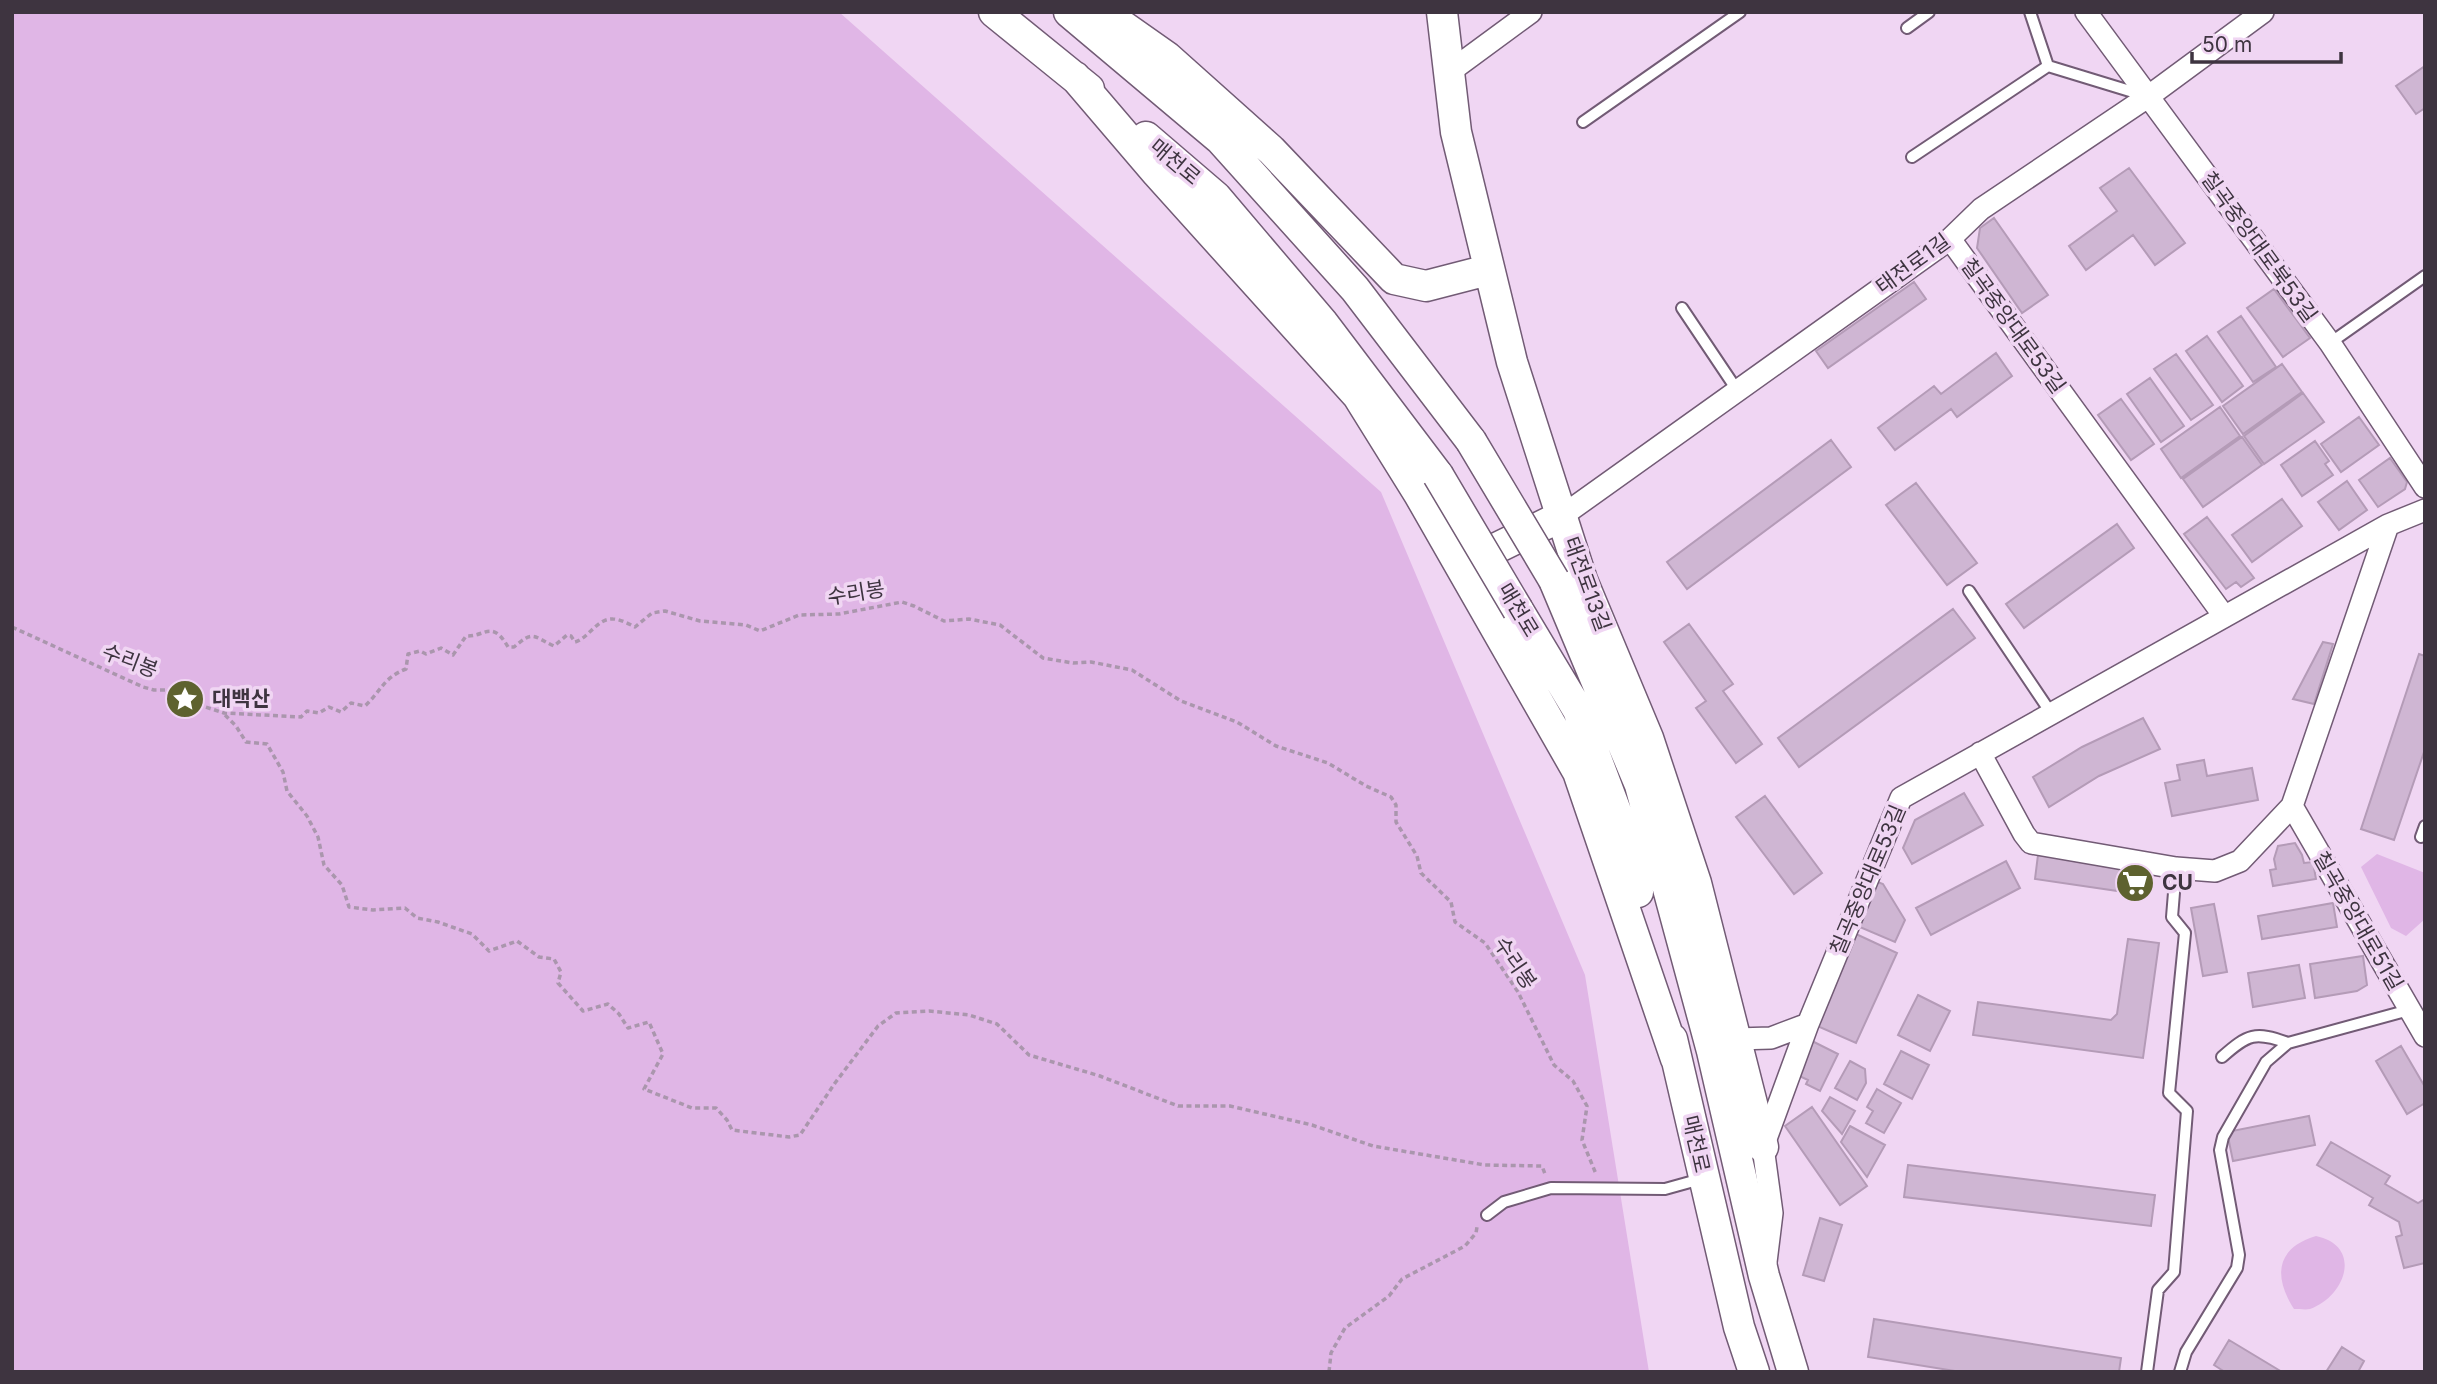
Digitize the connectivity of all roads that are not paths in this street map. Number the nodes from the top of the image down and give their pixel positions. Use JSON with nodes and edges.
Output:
{"nodes":[{"id":1,"x":994,"y":12,"type":"edge"},
{"id":2,"x":1069,"y":12,"type":"edge"},
{"id":3,"x":1102,"y":12,"type":"edge"},
{"id":4,"x":1441,"y":12,"type":"edge"},
{"id":5,"x":1531,"y":12,"type":"edge"},
{"id":6,"x":1740,"y":12,"type":"edge"},
{"id":7,"x":1929,"y":12,"type":"edge"},
{"id":8,"x":2030,"y":12,"type":"edge"},
{"id":9,"x":2086,"y":12,"type":"edge"},
{"id":10,"x":2263,"y":12,"type":"edge"},
{"id":11,"x":1907,"y":28,"type":"dead end"},
{"id":12,"x":2049,"y":66,"type":"junction"},
{"id":13,"x":1448,"y":73,"type":"junction"},
{"id":14,"x":1075,"y":77,"type":"junction"},
{"id":15,"x":2149,"y":96,"type":"junction"},
{"id":16,"x":1583,"y":122,"type":"dead end"},
{"id":17,"x":1912,"y":157,"type":"dead end"},
{"id":18,"x":1950,"y":239,"type":"junction"},
{"id":19,"x":1490,"y":272,"type":"junction"},
{"id":20,"x":2425,"y":276,"type":"edge"},
{"id":21,"x":1682,"y":307,"type":"dead end"},
{"id":22,"x":2330,"y":343,"type":"junction"},
{"id":23,"x":1737,"y":390,"type":"junction"},
{"id":24,"x":2425,"y":486,"type":"edge"},
{"id":25,"x":2425,"y":510,"type":"edge"},
{"id":26,"x":1562,"y":516,"type":"junction"},
{"id":27,"x":2388,"y":525,"type":"junction"},
{"id":28,"x":1459,"y":566,"type":"junction"},
{"id":29,"x":1969,"y":591,"type":"dead end"},
{"id":30,"x":2224,"y":616,"type":"junction"},
{"id":31,"x":2051,"y":713,"type":"junction"},
{"id":32,"x":1980,"y":752,"type":"junction"},
{"id":33,"x":2292,"y":806,"type":"junction"},
{"id":34,"x":2176,"y":868,"type":"junction"},
{"id":35,"x":2409,"y":1010,"type":"junction"},
{"id":36,"x":1808,"y":1024,"type":"junction"},
{"id":37,"x":2425,"y":1037,"type":"edge"},
{"id":38,"x":1736,"y":1039,"type":"junction"},
{"id":39,"x":2288,"y":1043,"type":"junction"},
{"id":40,"x":2222,"y":1057,"type":"dead end"},
{"id":41,"x":1676,"y":1059,"type":"junction"},
{"id":42,"x":1763,"y":1147,"type":"junction"},
{"id":43,"x":1704,"y":1178,"type":"junction"},
{"id":44,"x":1487,"y":1215,"type":"road end"},
{"id":45,"x":1765,"y":1276,"type":"junction"},
{"id":46,"x":1754,"y":1372,"type":"edge"},
{"id":47,"x":1793,"y":1372,"type":"edge"},
{"id":48,"x":2147,"y":1372,"type":"edge"},
{"id":49,"x":2180,"y":1372,"type":"edge"}],
"edges":[{"from":1,"to":14,"type":"main road","name":"매천로"},
{"from":2,"to":45,"type":"main road","name":"매천로","bridge":true},
{"from":3,"to":19,"type":"main road"},
{"from":4,"to":13,"type":"main road","name":"태전로13길"},
{"from":5,"to":13,"type":"street"},
{"from":6,"to":16,"type":"lane"},
{"from":7,"to":11,"type":"lane"},
{"from":8,"to":12,"type":"lane"},
{"from":9,"to":15,"type":"street","name":"칠곡중앙대로북53길"},
{"from":10,"to":15,"type":"street","name":"태전로1길"},
{"from":12,"to":15,"type":"lane"},
{"from":12,"to":17,"type":"lane"},
{"from":13,"to":19,"type":"main road","name":"태전로13길"},
{"from":14,"to":28,"type":"main road"},
{"from":14,"to":41,"type":"main road","name":"매천로","bridge":true},
{"from":15,"to":18,"type":"street","name":"태전로1길"},
{"from":15,"to":22,"type":"street","name":"칠곡중앙대로북53길"},
{"from":18,"to":23,"type":"street","name":"태전로1길"},
{"from":18,"to":30,"type":"street","name":"칠곡중앙대로53길"},
{"from":19,"to":26,"type":"main road","name":"태전로13길"},
{"from":20,"to":22,"type":"lane"},
{"from":21,"to":23,"type":"lane"},
{"from":22,"to":24,"type":"street","name":"칠곡중앙대로북53길"},
{"from":23,"to":26,"type":"street","name":"태전로1길"},
{"from":25,"to":27,"type":"street","name":"칠곡중앙대로53길"},
{"from":26,"to":28,"type":"main road"},
{"from":26,"to":38,"type":"main road","name":"태전로13길"},
{"from":27,"to":30,"type":"street","name":"칠곡중앙대로53길"},
{"from":27,"to":33,"type":"street"},
{"from":28,"to":41,"type":"main road"},
{"from":29,"to":31,"type":"lane"},
{"from":30,"to":31,"type":"street","name":"칠곡중앙대로53길"},
{"from":31,"to":32,"type":"street","name":"칠곡중앙대로53길"},
{"from":32,"to":34,"type":"street"},
{"from":32,"to":36,"type":"street","name":"칠곡중앙대로53길"},
{"from":33,"to":34,"type":"street"},
{"from":33,"to":35,"type":"street","name":"칠곡중앙대로51길"},
{"from":34,"to":48,"type":"lane"},
{"from":35,"to":37,"type":"street","name":"칠곡중앙대로51길"},
{"from":35,"to":39,"type":"lane"},
{"from":36,"to":38,"type":"street"},
{"from":36,"to":42,"type":"street","name":"칠곡중앙대로53길"},
{"from":38,"to":42,"type":"main road","name":"태전로13길"},
{"from":39,"to":40,"type":"lane"},
{"from":39,"to":49,"type":"lane"},
{"from":41,"to":43,"type":"main road","name":"매천로"},
{"from":42,"to":45,"type":"street","name":"칠곡중앙대로53길"},
{"from":43,"to":44,"type":"lane"},
{"from":43,"to":46,"type":"main road","name":"매천로"},
{"from":45,"to":47,"type":"main road","name":"매천로"}]}
